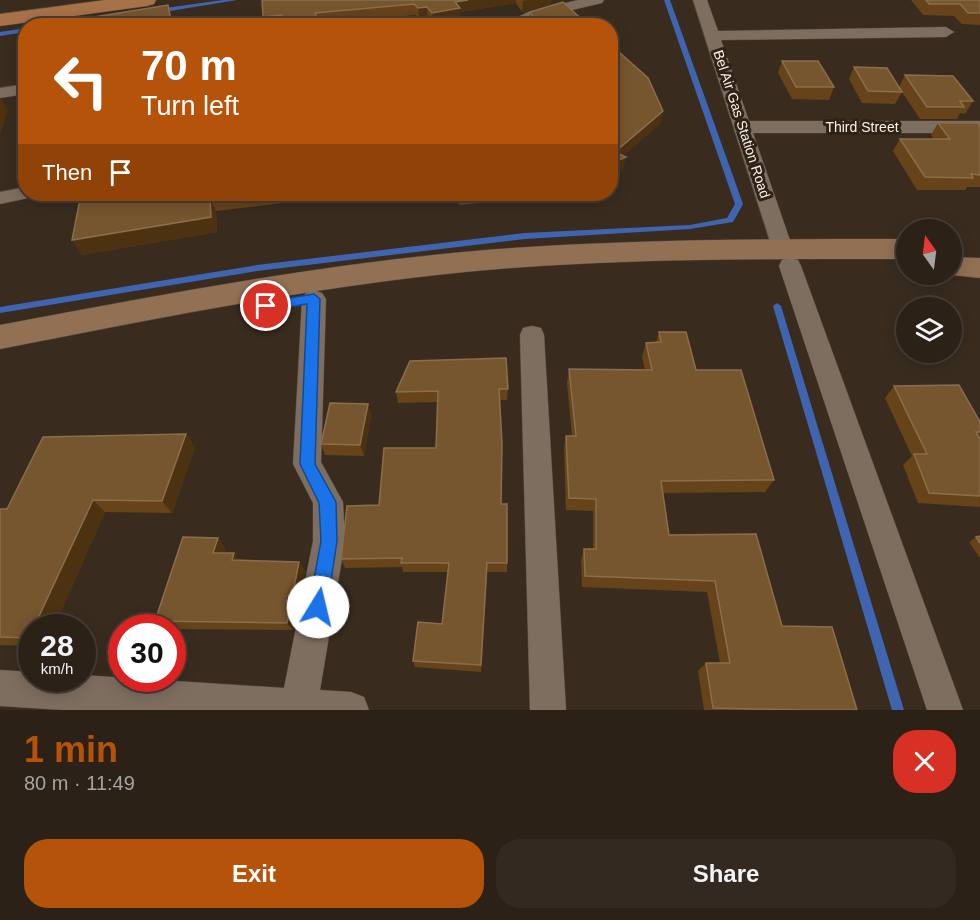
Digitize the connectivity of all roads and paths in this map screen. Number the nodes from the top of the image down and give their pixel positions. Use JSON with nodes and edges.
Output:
{"nodes":[{"id":1,"x":49,"y":0,"type":"edge"},
{"id":2,"x":147,"y":0,"type":"edge"},
{"id":3,"x":597,"y":0,"type":"edge"},
{"id":4,"x":700,"y":0,"type":"edge"},
{"id":5,"x":0,"y":7,"type":"edge"},
{"id":6,"x":525,"y":18,"type":"edge"},
{"id":7,"x":0,"y":20,"type":"edge"},
{"id":8,"x":946,"y":32,"type":"dead end"},
{"id":9,"x":712,"y":36,"type":"junction"},
{"id":10,"x":18,"y":90,"type":"edge"},
{"id":11,"x":0,"y":93,"type":"edge"},
{"id":12,"x":743,"y":127,"type":"junction"},
{"id":13,"x":980,"y":127,"type":"edge"},
{"id":14,"x":18,"y":195,"type":"edge"},
{"id":15,"x":0,"y":198,"type":"edge"},
{"id":16,"x":962,"y":249,"type":"edge"},
{"id":17,"x":980,"y":249,"type":"edge"},
{"id":18,"x":896,"y":250,"type":"edge"},
{"id":19,"x":786,"y":257,"type":"junction"},
{"id":20,"x":896,"y":266,"type":"edge"},
{"id":21,"x":962,"y":267,"type":"edge"},
{"id":22,"x":980,"y":268,"type":"edge"},
{"id":23,"x":313,"y":308,"type":"junction"},
{"id":24,"x":532,"y":335,"type":"dead end"},
{"id":25,"x":0,"y":337,"type":"edge"},
{"id":26,"x":0,"y":354,"type":"edge"},
{"id":27,"x":0,"y":688,"type":"edge"},
{"id":28,"x":299,"y":706,"type":"junction"},
{"id":29,"x":351,"y":710,"type":"edge"},
{"id":30,"x":548,"y":710,"type":"edge"},
{"id":31,"x":945,"y":710,"type":"edge"}],
"edges":[{"from":1,"to":5,"type":"main road"},
{"from":2,"to":7,"type":"main road"},
{"from":3,"to":6,"type":"street"},
{"from":4,"to":9,"type":"street","name":"Bel Air Gas Station Road"},
{"from":8,"to":9,"type":"street"},
{"from":9,"to":12,"type":"street","name":"Bel Air Gas Station Road"},
{"from":10,"to":11,"type":"street"},
{"from":12,"to":13,"type":"street","name":"Third Street"},
{"from":12,"to":19,"type":"street","name":"Bel Air Gas Station Road"},
{"from":14,"to":15,"type":"street"},
{"from":16,"to":17,"type":"main road"},
{"from":18,"to":19,"type":"main road"},
{"from":19,"to":20,"type":"main road"},
{"from":19,"to":23,"type":"main road"},
{"from":19,"to":25,"type":"main road"},
{"from":19,"to":31,"type":"street","name":"Bel Air Gas Station Road"},
{"from":21,"to":22,"type":"main road"},
{"from":23,"to":26,"type":"main road"},
{"from":23,"to":28,"type":"street"},
{"from":24,"to":30,"type":"street"},
{"from":27,"to":28,"type":"street"},
{"from":28,"to":29,"type":"street"}]}
